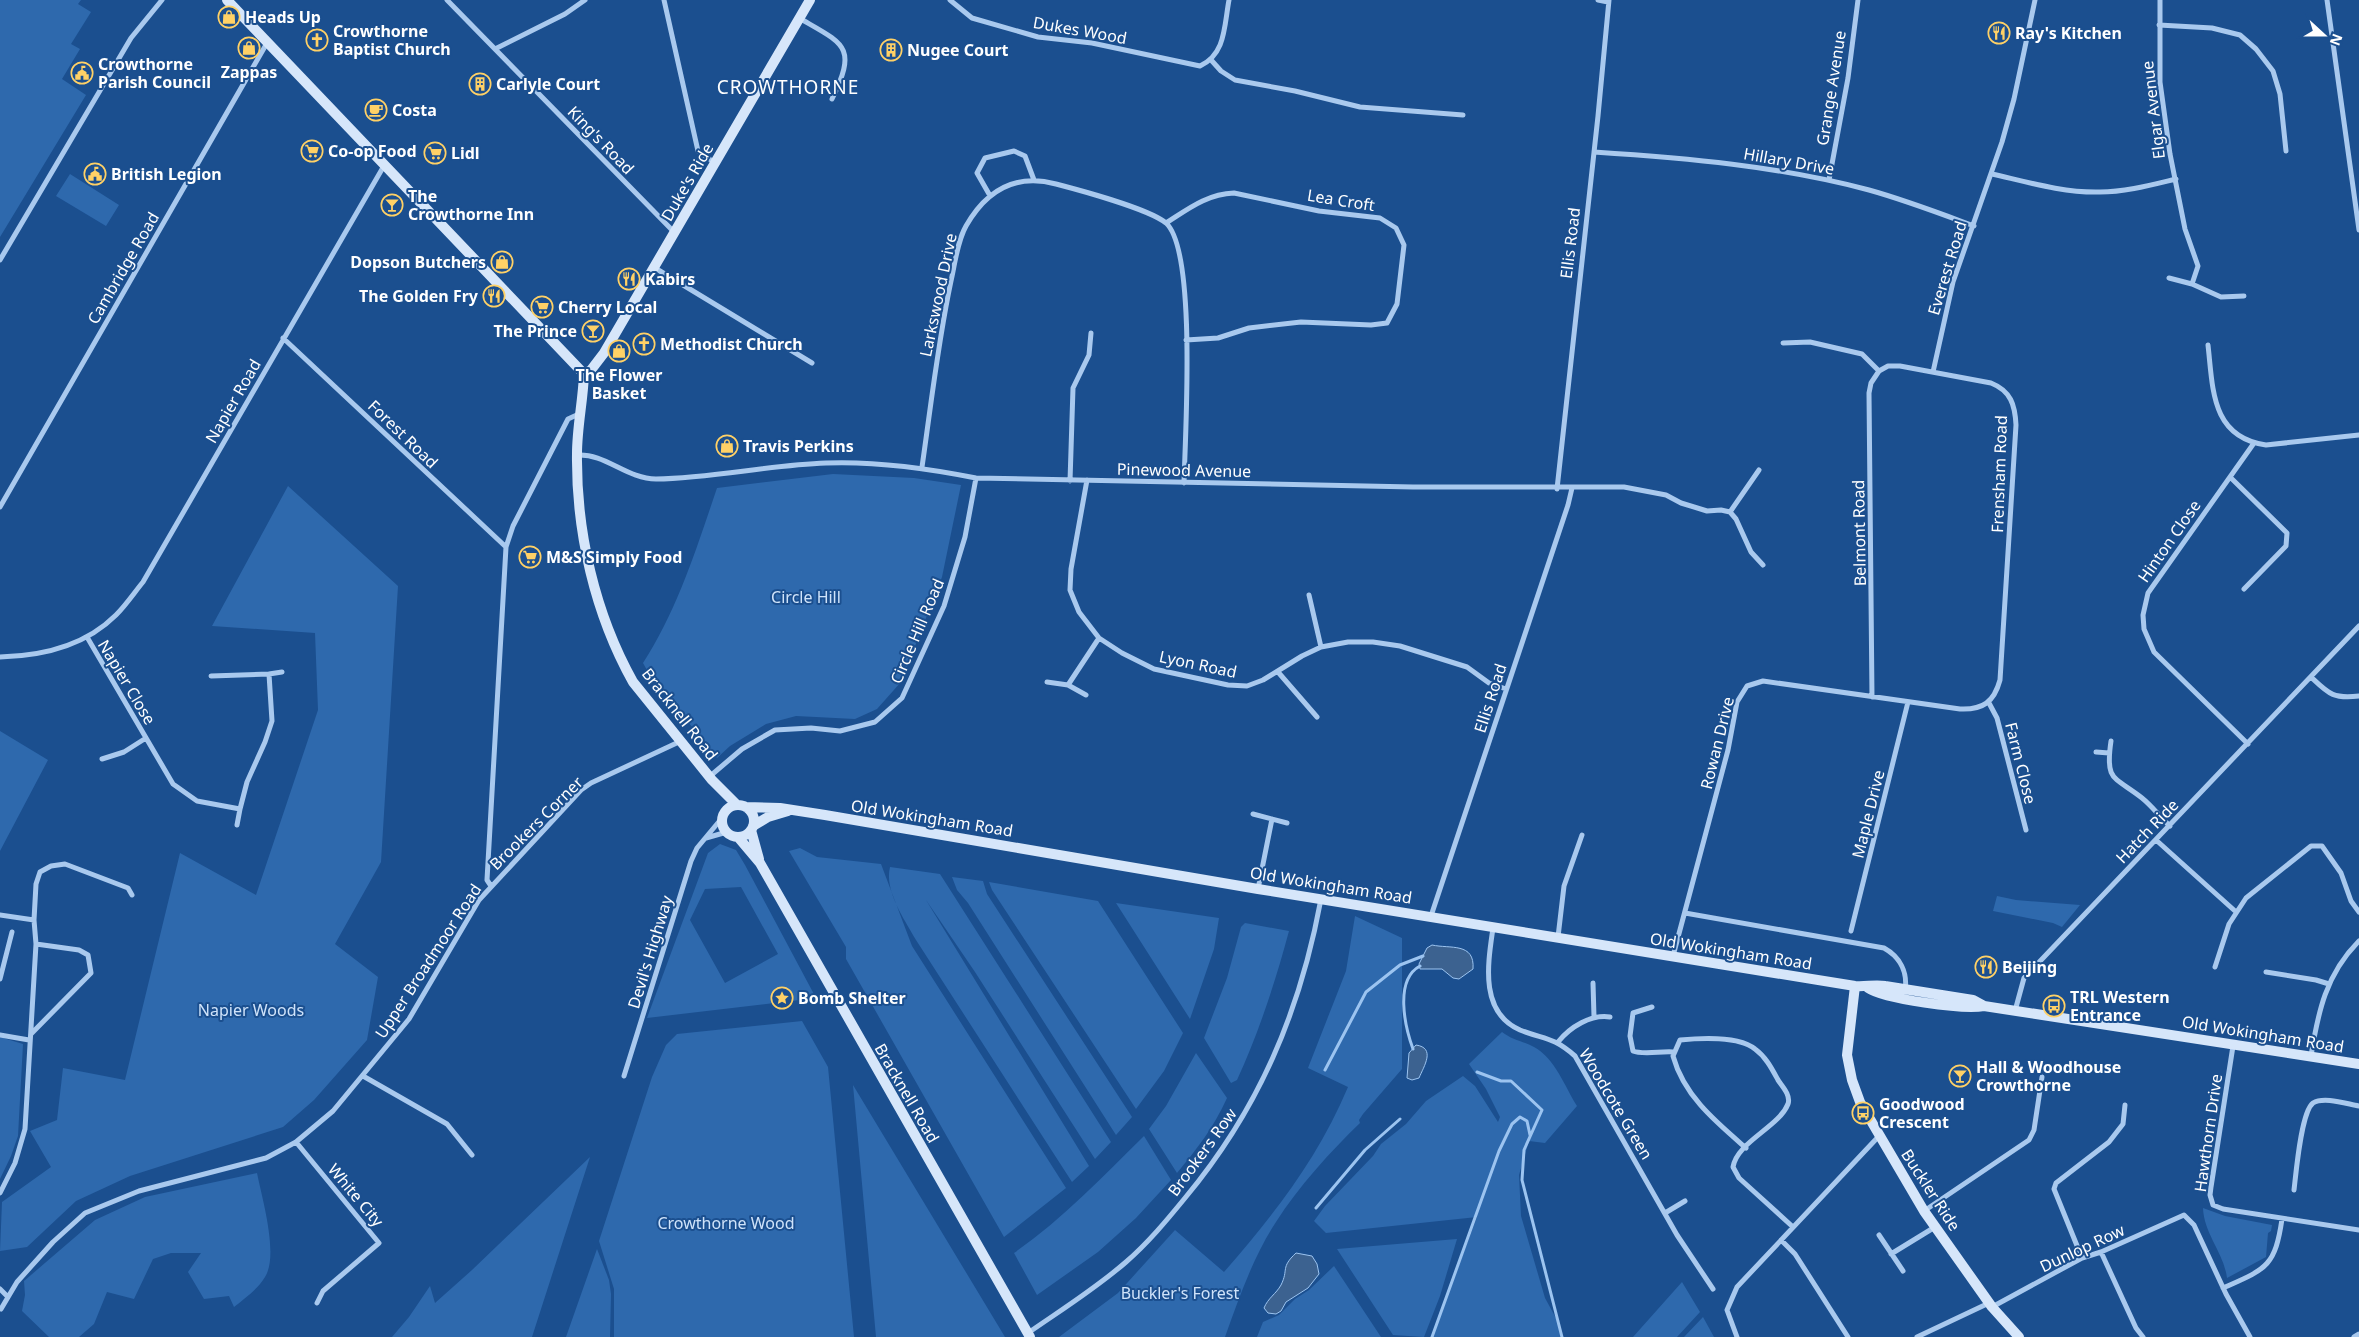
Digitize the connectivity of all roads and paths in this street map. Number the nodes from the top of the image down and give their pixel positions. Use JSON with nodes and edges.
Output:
{"nodes":[{"id":1,"x":162,"y":0,"type":"edge"},
{"id":2,"x":227,"y":0,"type":"edge"},
{"id":3,"x":447,"y":0,"type":"edge"},
{"id":4,"x":585,"y":0,"type":"edge"},
{"id":5,"x":664,"y":0,"type":"edge"},
{"id":6,"x":810,"y":0,"type":"edge"},
{"id":7,"x":950,"y":0,"type":"edge"},
{"id":8,"x":1229,"y":0,"type":"edge"},
{"id":9,"x":1598,"y":0,"type":"edge"},
{"id":10,"x":1858,"y":0,"type":"edge"},
{"id":11,"x":2036,"y":0,"type":"edge"},
{"id":12,"x":2160,"y":0,"type":"edge"},
{"id":13,"x":2327,"y":0,"type":"edge"},
{"id":14,"x":1608,"y":1,"type":"edge"},
{"id":15,"x":799,"y":18,"type":"junction"},
{"id":16,"x":2158,"y":25,"type":"junction"},
{"id":17,"x":267,"y":42,"type":"junction"},
{"id":18,"x":495,"y":49,"type":"junction"},
{"id":19,"x":1212,"y":61,"type":"junction"},
{"id":20,"x":832,"y":99,"type":"dead end"},
{"id":21,"x":1463,"y":116,"type":"dead end"},
{"id":22,"x":2286,"y":151,"type":"dead end"},
{"id":23,"x":1594,"y":152,"type":"junction"},
{"id":24,"x":715,"y":163,"type":"junction"},
{"id":25,"x":386,"y":164,"type":"junction"},
{"id":26,"x":1992,"y":174,"type":"junction"},
{"id":27,"x":2176,"y":179,"type":"junction"},
{"id":28,"x":1034,"y":180,"type":"junction"},
{"id":29,"x":1829,"y":180,"type":"junction"},
{"id":30,"x":989,"y":194,"type":"junction"},
{"id":31,"x":1166,"y":223,"type":"junction"},
{"id":32,"x":1974,"y":226,"type":"junction"},
{"id":33,"x":2359,"y":230,"type":"edge"},
{"id":34,"x":675,"y":234,"type":"junction"},
{"id":35,"x":0,"y":260,"type":"edge"},
{"id":36,"x":655,"y":268,"type":"junction"},
{"id":37,"x":2169,"y":278,"type":"dead end"},
{"id":38,"x":2192,"y":284,"type":"junction"},
{"id":39,"x":2244,"y":296,"type":"dead end"},
{"id":40,"x":1091,"y":333,"type":"dead end"},
{"id":41,"x":283,"y":338,"type":"junction"},
{"id":42,"x":1186,"y":340,"type":"junction"},
{"id":43,"x":1783,"y":343,"type":"dead end"},
{"id":44,"x":2208,"y":345,"type":"dead end"},
{"id":45,"x":812,"y":363,"type":"dead end"},
{"id":46,"x":1879,"y":371,"type":"junction"},
{"id":47,"x":1933,"y":372,"type":"junction"},
{"id":48,"x":584,"y":374,"type":"junction"},
{"id":49,"x":580,"y":414,"type":"junction"},
{"id":50,"x":2359,"y":435,"type":"edge"},
{"id":51,"x":2254,"y":444,"type":"junction"},
{"id":52,"x":577,"y":455,"type":"junction"},
{"id":53,"x":922,"y":467,"type":"junction"},
{"id":54,"x":1759,"y":470,"type":"dead end"},
{"id":55,"x":2230,"y":477,"type":"junction"},
{"id":56,"x":976,"y":478,"type":"junction"},
{"id":57,"x":1087,"y":480,"type":"junction"},
{"id":58,"x":1070,"y":481,"type":"junction"},
{"id":59,"x":1184,"y":483,"type":"junction"},
{"id":60,"x":1557,"y":488,"type":"junction"},
{"id":61,"x":1572,"y":488,"type":"junction"},
{"id":62,"x":0,"y":507,"type":"edge"},
{"id":63,"x":1730,"y":512,"type":"junction"},
{"id":64,"x":506,"y":547,"type":"junction"},
{"id":65,"x":1763,"y":565,"type":"dead end"},
{"id":66,"x":2244,"y":589,"type":"dead end"},
{"id":67,"x":1309,"y":595,"type":"dead end"},
{"id":68,"x":2359,"y":626,"type":"edge"},
{"id":69,"x":86,"y":637,"type":"junction"},
{"id":70,"x":1099,"y":638,"type":"junction"},
{"id":71,"x":1321,"y":647,"type":"junction"},
{"id":72,"x":0,"y":657,"type":"edge"},
{"id":73,"x":282,"y":672,"type":"dead end"},
{"id":74,"x":1278,"y":672,"type":"junction"},
{"id":75,"x":269,"y":674,"type":"junction"},
{"id":76,"x":211,"y":676,"type":"dead end"},
{"id":77,"x":2311,"y":677,"type":"junction"},
{"id":78,"x":1047,"y":682,"type":"dead end"},
{"id":79,"x":1068,"y":685,"type":"junction"},
{"id":80,"x":1506,"y":689,"type":"junction"},
{"id":81,"x":1086,"y":695,"type":"dead end"},
{"id":82,"x":2359,"y":696,"type":"edge"},
{"id":83,"x":1872,"y":697,"type":"junction"},
{"id":84,"x":1908,"y":702,"type":"junction"},
{"id":85,"x":1989,"y":703,"type":"junction"},
{"id":86,"x":1317,"y":717,"type":"dead end"},
{"id":87,"x":146,"y":738,"type":"junction"},
{"id":88,"x":681,"y":741,"type":"junction"},
{"id":89,"x":2111,"y":741,"type":"dead end"},
{"id":90,"x":2248,"y":744,"type":"junction"},
{"id":91,"x":2096,"y":752,"type":"dead end"},
{"id":92,"x":2109,"y":753,"type":"junction"},
{"id":93,"x":102,"y":758,"type":"dead end"},
{"id":94,"x":710,"y":778,"type":"junction"},
{"id":95,"x":741,"y":806,"type":"junction"},
{"id":96,"x":240,"y":809,"type":"junction"},
{"id":97,"x":789,"y":811,"type":"junction"},
{"id":98,"x":1254,"y":814,"type":"dead end"},
{"id":99,"x":724,"y":815,"type":"junction"},
{"id":100,"x":1272,"y":819,"type":"junction"},
{"id":101,"x":1287,"y":823,"type":"dead end"},
{"id":102,"x":237,"y":825,"type":"dead end"},
{"id":103,"x":2170,"y":826,"type":"junction"},
{"id":104,"x":752,"y":828,"type":"junction"},
{"id":105,"x":2026,"y":830,"type":"dead end"},
{"id":106,"x":727,"y":832,"type":"junction"},
{"id":107,"x":1582,"y":835,"type":"dead end"},
{"id":108,"x":738,"y":837,"type":"junction"},
{"id":109,"x":706,"y":838,"type":"junction"},
{"id":110,"x":2156,"y":840,"type":"junction"},
{"id":111,"x":760,"y":863,"type":"junction"},
{"id":112,"x":491,"y":886,"type":"junction"},
{"id":113,"x":1258,"y":889,"type":"junction"},
{"id":114,"x":132,"y":895,"type":"dead end"},
{"id":115,"x":1321,"y":898,"type":"junction"},
{"id":116,"x":2235,"y":912,"type":"junction"},
{"id":117,"x":2359,"y":912,"type":"edge"},
{"id":118,"x":1685,"y":913,"type":"junction"},
{"id":119,"x":0,"y":915,"type":"edge"},
{"id":120,"x":1432,"y":916,"type":"junction"},
{"id":121,"x":34,"y":920,"type":"junction"},
{"id":122,"x":1493,"y":928,"type":"junction"},
{"id":123,"x":1851,"y":931,"type":"dead end"},
{"id":124,"x":12,"y":932,"type":"dead end"},
{"id":125,"x":1558,"y":937,"type":"junction"},
{"id":126,"x":2359,"y":941,"type":"edge"},
{"id":127,"x":36,"y":944,"type":"junction"},
{"id":128,"x":1673,"y":957,"type":"junction"},
{"id":129,"x":2215,"y":966,"type":"dead end"},
{"id":130,"x":2266,"y":972,"type":"dead end"},
{"id":131,"x":0,"y":979,"type":"edge"},
{"id":132,"x":1592,"y":983,"type":"dead end"},
{"id":133,"x":2329,"y":984,"type":"junction"},
{"id":134,"x":1855,"y":986,"type":"junction"},
{"id":135,"x":1905,"y":994,"type":"junction"},
{"id":136,"x":1652,"y":1007,"type":"dead end"},
{"id":137,"x":2015,"y":1010,"type":"junction"},
{"id":138,"x":1594,"y":1017,"type":"junction"},
{"id":139,"x":1610,"y":1017,"type":"dead end"},
{"id":140,"x":0,"y":1035,"type":"edge"},
{"id":141,"x":30,"y":1037,"type":"junction"},
{"id":142,"x":1558,"y":1042,"type":"junction"},
{"id":143,"x":2232,"y":1046,"type":"junction"},
{"id":144,"x":1673,"y":1052,"type":"junction"},
{"id":145,"x":2311,"y":1057,"type":"junction"},
{"id":146,"x":2359,"y":1064,"type":"edge"},
{"id":147,"x":363,"y":1076,"type":"junction"},
{"id":148,"x":624,"y":1076,"type":"dead end"},
{"id":149,"x":2042,"y":1077,"type":"dead end"},
{"id":150,"x":2125,"y":1105,"type":"dead end"},
{"id":151,"x":2359,"y":1106,"type":"edge"},
{"id":152,"x":1879,"y":1136,"type":"junction"},
{"id":153,"x":296,"y":1142,"type":"junction"},
{"id":154,"x":1746,"y":1148,"type":"junction"},
{"id":155,"x":472,"y":1155,"type":"dead end"},
{"id":156,"x":2294,"y":1190,"type":"dead end"},
{"id":157,"x":0,"y":1193,"type":"edge"},
{"id":158,"x":1686,"y":1201,"type":"dead end"},
{"id":159,"x":1924,"y":1211,"type":"junction"},
{"id":160,"x":1665,"y":1213,"type":"junction"},
{"id":161,"x":2282,"y":1219,"type":"junction"},
{"id":162,"x":1935,"y":1226,"type":"junction"},
{"id":163,"x":1793,"y":1228,"type":"junction"},
{"id":164,"x":2359,"y":1230,"type":"edge"},
{"id":165,"x":1879,"y":1235,"type":"dead end"},
{"id":166,"x":1781,"y":1240,"type":"junction"},
{"id":167,"x":2101,"y":1252,"type":"junction"},
{"id":168,"x":1891,"y":1254,"type":"junction"},
{"id":169,"x":2082,"y":1258,"type":"junction"},
{"id":170,"x":1903,"y":1272,"type":"dead end"},
{"id":171,"x":2223,"y":1288,"type":"junction"},
{"id":172,"x":0,"y":1289,"type":"edge"},
{"id":173,"x":1712,"y":1289,"type":"dead end"},
{"id":174,"x":7,"y":1296,"type":"junction"},
{"id":175,"x":316,"y":1303,"type":"dead end"},
{"id":176,"x":1991,"y":1305,"type":"junction"},
{"id":177,"x":0,"y":1309,"type":"edge"},
{"id":178,"x":2359,"y":1334,"type":"edge"},
{"id":179,"x":1029,"y":1335,"type":"edge"},
{"id":180,"x":1737,"y":1337,"type":"edge"},
{"id":181,"x":1848,"y":1337,"type":"edge"},
{"id":182,"x":1917,"y":1337,"type":"edge"},
{"id":183,"x":2019,"y":1337,"type":"edge"},
{"id":184,"x":2143,"y":1337,"type":"edge"},
{"id":185,"x":2250,"y":1337,"type":"edge"},
{"id":186,"x":2354,"y":1337,"type":"edge"}],
"edges":[{"from":1,"to":35,"type":"street"},
{"from":2,"to":17,"type":"street"},
{"from":3,"to":18,"type":"street","name":"King's Road"},
{"from":4,"to":18,"type":"street"},
{"from":5,"to":24,"type":"street"},
{"from":6,"to":15,"type":"street","name":"Duke's Ride"},
{"from":7,"to":19,"type":"street","name":"Dukes Wood"},
{"from":8,"to":19,"type":"street"},
{"from":9,"to":14,"type":"street"},
{"from":10,"to":29,"type":"street","name":"Grange Avenue"},
{"from":11,"to":26,"type":"street","name":"Everest Road"},
{"from":12,"to":16,"type":"street","name":"Elgar Avenue"},
{"from":13,"to":33,"type":"street"},
{"from":14,"to":23,"type":"street","name":"Ellis Road"},
{"from":15,"to":20,"type":"street"},
{"from":15,"to":24,"type":"street","name":"Duke's Ride"},
{"from":16,"to":22,"type":"street"},
{"from":16,"to":27,"type":"street","name":"Elgar Avenue"},
{"from":17,"to":25,"type":"street"},
{"from":17,"to":62,"type":"street","name":"Cambridge Road"},
{"from":18,"to":34,"type":"street","name":"King's Road"},
{"from":19,"to":21,"type":"street"},
{"from":23,"to":29,"type":"street","name":"Hillary Drive"},
{"from":23,"to":60,"type":"street","name":"Ellis Road"},
{"from":24,"to":34,"type":"street","name":"Duke's Ride"},
{"from":25,"to":41,"type":"street","name":"Napier Road"},
{"from":25,"to":48,"type":"street"},
{"from":26,"to":27,"type":"street"},
{"from":26,"to":32,"type":"street","name":"Everest Road"},
{"from":27,"to":38,"type":"street","name":"Elgar Avenue"},
{"from":28,"to":30,"type":"street","name":"Larkswood Drive"},
{"from":28,"to":30,"type":"street"},
{"from":28,"to":31,"type":"street","name":"Larkswood Drive"},
{"from":29,"to":32,"type":"street","name":"Hillary Drive"},
{"from":30,"to":53,"type":"street","name":"Larkswood Drive"},
{"from":31,"to":42,"type":"street"},
{"from":31,"to":42,"type":"street","name":"Lea Croft"},
{"from":32,"to":47,"type":"street","name":"Everest Road"},
{"from":34,"to":36,"type":"street","name":"Duke's Ride"},
{"from":36,"to":45,"type":"street"},
{"from":36,"to":48,"type":"street","name":"Duke's Ride"},
{"from":37,"to":38,"type":"street"},
{"from":38,"to":39,"type":"street"},
{"from":40,"to":58,"type":"street"},
{"from":41,"to":64,"type":"street","name":"Forest Road"},
{"from":41,"to":69,"type":"street","name":"Napier Road"},
{"from":42,"to":59,"type":"street"},
{"from":43,"to":46,"type":"street"},
{"from":44,"to":51,"type":"street"},
{"from":46,"to":47,"type":"street","name":"Frensham Road"},
{"from":46,"to":83,"type":"street","name":"Belmont Road"},
{"from":47,"to":85,"type":"street","name":"Frensham Road"},
{"from":48,"to":49,"type":"street","name":"Bracknell Road"},
{"from":49,"to":52,"type":"street","name":"Bracknell Road"},
{"from":49,"to":64,"type":"street","name":"Upper Broadmoor Road"},
{"from":50,"to":51,"type":"street"},
{"from":51,"to":55,"type":"street","name":"Hinton Close"},
{"from":52,"to":53,"type":"street","name":"Pinewood Avenue"},
{"from":52,"to":88,"type":"street","name":"Bracknell Road"},
{"from":53,"to":56,"type":"street","name":"Pinewood Avenue"},
{"from":54,"to":63,"type":"street"},
{"from":55,"to":66,"type":"street"},
{"from":55,"to":90,"type":"street","name":"Hinton Close"},
{"from":56,"to":58,"type":"street","name":"Pinewood Avenue"},
{"from":56,"to":94,"type":"street","name":"Circle Hill Road"},
{"from":57,"to":58,"type":"street","name":"Pinewood Avenue"},
{"from":57,"to":59,"type":"street","name":"Pinewood Avenue"},
{"from":57,"to":70,"type":"street","name":"Lyon Road"},
{"from":59,"to":60,"type":"street","name":"Pinewood Avenue"},
{"from":60,"to":61,"type":"street","name":"Pinewood Avenue"},
{"from":61,"to":63,"type":"street","name":"Pinewood Avenue"},
{"from":61,"to":80,"type":"street","name":"Ellis Road"},
{"from":63,"to":65,"type":"street"},
{"from":64,"to":112,"type":"street","name":"Upper Broadmoor Road"},
{"from":67,"to":71,"type":"street"},
{"from":68,"to":77,"type":"street","name":"Hatch Ride"},
{"from":69,"to":72,"type":"street","name":"Napier Road"},
{"from":69,"to":87,"type":"street","name":"Napier Close"},
{"from":70,"to":74,"type":"street","name":"Lyon Road"},
{"from":70,"to":79,"type":"street"},
{"from":71,"to":74,"type":"street","name":"Lyon Road"},
{"from":71,"to":80,"type":"street","name":"Lyon Road"},
{"from":73,"to":75,"type":"street"},
{"from":74,"to":86,"type":"street"},
{"from":75,"to":76,"type":"street"},
{"from":75,"to":96,"type":"street"},
{"from":77,"to":82,"type":"street"},
{"from":77,"to":90,"type":"street","name":"Hatch Ride"},
{"from":78,"to":79,"type":"street"},
{"from":79,"to":81,"type":"street"},
{"from":80,"to":120,"type":"street","name":"Ellis Road"},
{"from":83,"to":84,"type":"street","name":"Rowan Drive"},
{"from":83,"to":118,"type":"street","name":"Rowan Drive"},
{"from":84,"to":85,"type":"street","name":"Rowan Drive"},
{"from":84,"to":123,"type":"street","name":"Maple Drive"},
{"from":85,"to":105,"type":"street","name":"Farm Close"},
{"from":87,"to":93,"type":"street","name":"Napier Close"},
{"from":87,"to":96,"type":"street","name":"Napier Close"},
{"from":88,"to":94,"type":"street","name":"Bracknell Road"},
{"from":88,"to":112,"type":"street","name":"Brookers Corner"},
{"from":89,"to":92,"type":"street"},
{"from":90,"to":103,"type":"street","name":"Hatch Ride"},
{"from":91,"to":92,"type":"street"},
{"from":92,"to":103,"type":"street"},
{"from":94,"to":95,"type":"street","name":"Bracknell Road"},
{"from":94,"to":99,"type":"street","name":"Bracknell Road"},
{"from":95,"to":97,"type":"street","name":"Old Wokingham Road"},
{"from":95,"to":99,"type":"street"},
{"from":95,"to":104,"type":"street"},
{"from":96,"to":102,"type":"street"},
{"from":97,"to":104,"type":"street","name":"Old Wokingham Road"},
{"from":97,"to":113,"type":"street","name":"Old Wokingham Road"},
{"from":98,"to":100,"type":"street"},
{"from":99,"to":106,"type":"street"},
{"from":99,"to":109,"type":"street","name":"Devil's Highway"},
{"from":100,"to":101,"type":"street"},
{"from":100,"to":113,"type":"street"},
{"from":103,"to":110,"type":"street","name":"Hatch Ride"},
{"from":104,"to":108,"type":"street"},
{"from":104,"to":111,"type":"street","name":"Bracknell Road"},
{"from":106,"to":108,"type":"street"},
{"from":106,"to":109,"type":"street"},
{"from":107,"to":125,"type":"street"},
{"from":108,"to":111,"type":"street","name":"Bracknell Road"},
{"from":109,"to":148,"type":"street","name":"Devil's Highway"},
{"from":110,"to":116,"type":"street"},
{"from":110,"to":137,"type":"street","name":"Hatch Ride"},
{"from":111,"to":179,"type":"street","name":"Bracknell Road"},
{"from":112,"to":147,"type":"street","name":"Upper Broadmoor Road"},
{"from":113,"to":115,"type":"street","name":"Old Wokingham Road"},
{"from":114,"to":121,"type":"street"},
{"from":115,"to":120,"type":"street","name":"Old Wokingham Road"},
{"from":115,"to":179,"type":"street","name":"Brookers Row"},
{"from":116,"to":117,"type":"street"},
{"from":116,"to":129,"type":"street"},
{"from":118,"to":128,"type":"street","name":"Rowan Drive"},
{"from":118,"to":135,"type":"street"},
{"from":119,"to":121,"type":"street"},
{"from":120,"to":122,"type":"street","name":"Old Wokingham Road"},
{"from":121,"to":127,"type":"street"},
{"from":122,"to":125,"type":"street","name":"Old Wokingham Road"},
{"from":122,"to":142,"type":"street","name":"Woodcote Green"},
{"from":124,"to":131,"type":"street"},
{"from":125,"to":128,"type":"street","name":"Old Wokingham Road"},
{"from":126,"to":133,"type":"street"},
{"from":127,"to":141,"type":"street"},
{"from":127,"to":141,"type":"street"},
{"from":128,"to":134,"type":"street","name":"Old Wokingham Road"},
{"from":130,"to":133,"type":"street"},
{"from":132,"to":138,"type":"street"},
{"from":133,"to":145,"type":"street"},
{"from":134,"to":135,"type":"street","name":"Old Wokingham Road"},
{"from":134,"to":152,"type":"street","name":"Buckler Ride"},
{"from":135,"to":137,"type":"street","name":"Old Wokingham Road"},
{"from":136,"to":144,"type":"street"},
{"from":137,"to":143,"type":"street","name":"Old Wokingham Road"},
{"from":138,"to":139,"type":"street"},
{"from":138,"to":142,"type":"street"},
{"from":140,"to":141,"type":"street"},
{"from":141,"to":157,"type":"street"},
{"from":142,"to":160,"type":"street","name":"Woodcote Green"},
{"from":143,"to":145,"type":"street","name":"Old Wokingham Road"},
{"from":143,"to":161,"type":"street","name":"Hawthorn Drive"},
{"from":144,"to":154,"type":"street"},
{"from":144,"to":154,"type":"street"},
{"from":145,"to":146,"type":"street","name":"Old Wokingham Road"},
{"from":147,"to":153,"type":"street","name":"Upper Broadmoor Road"},
{"from":147,"to":155,"type":"street"},
{"from":149,"to":159,"type":"street"},
{"from":150,"to":169,"type":"street"},
{"from":151,"to":156,"type":"street"},
{"from":152,"to":159,"type":"street","name":"Buckler Ride"},
{"from":152,"to":163,"type":"street"},
{"from":153,"to":174,"type":"street","name":"Upper Broadmoor Road"},
{"from":153,"to":175,"type":"street","name":"White City"},
{"from":154,"to":163,"type":"street"},
{"from":158,"to":160,"type":"street"},
{"from":159,"to":162,"type":"street","name":"Buckler Ride"},
{"from":160,"to":173,"type":"street","name":"Woodcote Green"},
{"from":161,"to":164,"type":"street","name":"Hawthorn Drive"},
{"from":161,"to":171,"type":"street"},
{"from":162,"to":168,"type":"street"},
{"from":162,"to":176,"type":"street","name":"Buckler Ride"},
{"from":163,"to":166,"type":"street"},
{"from":165,"to":168,"type":"street"},
{"from":166,"to":180,"type":"street"},
{"from":166,"to":181,"type":"street"},
{"from":167,"to":169,"type":"street","name":"Dunlop Row"},
{"from":167,"to":171,"type":"street","name":"Dunlop Row"},
{"from":167,"to":184,"type":"street"},
{"from":168,"to":170,"type":"street"},
{"from":169,"to":176,"type":"street","name":"Dunlop Row"},
{"from":171,"to":185,"type":"street"},
{"from":172,"to":174,"type":"street"},
{"from":174,"to":177,"type":"street","name":"Upper Broadmoor Road"},
{"from":176,"to":182,"type":"street","name":"Dunlop Row"},
{"from":176,"to":183,"type":"street","name":"Buckler Ride"},
{"from":178,"to":186,"type":"street"}]}
